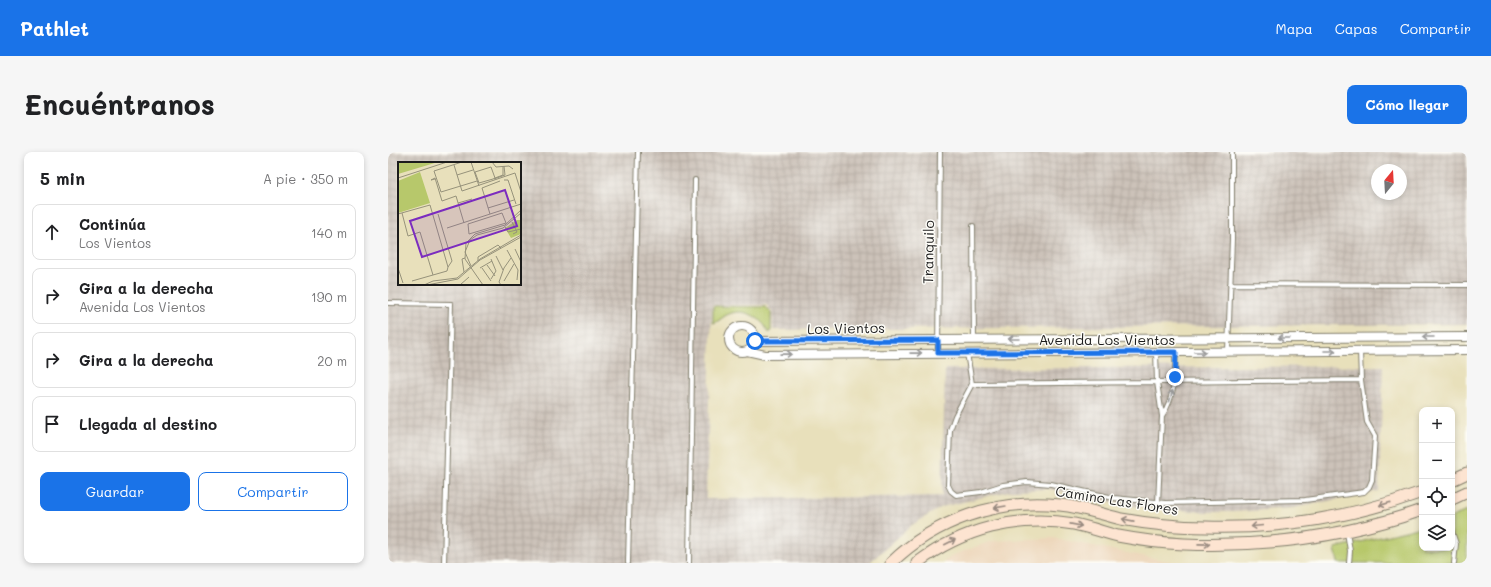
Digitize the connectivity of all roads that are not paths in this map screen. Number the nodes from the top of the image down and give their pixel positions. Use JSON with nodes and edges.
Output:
{"nodes":[{"id":1,"x":638,"y":152,"type":"edge"},
{"id":2,"x":940,"y":152,"type":"edge"},
{"id":3,"x":1232,"y":152,"type":"edge"},
{"id":4,"x":695,"y":180,"type":"dead end"},
{"id":5,"x":973,"y":226,"type":"dead end"},
{"id":6,"x":1230,"y":284,"type":"junction"},
{"id":7,"x":1467,"y":285,"type":"edge"},
{"id":8,"x":388,"y":303,"type":"edge"},
{"id":9,"x":1467,"y":337,"type":"edge"},
{"id":10,"x":1228,"y":338,"type":"junction"},
{"id":11,"x":938,"y":340,"type":"junction"},
{"id":12,"x":974,"y":340,"type":"junction"},
{"id":13,"x":755,"y":341,"type":"junction"},
{"id":14,"x":1467,"y":350,"type":"edge"},
{"id":15,"x":747,"y":351,"type":"junction"},
{"id":16,"x":1228,"y":351,"type":"junction"},
{"id":17,"x":1360,"y":351,"type":"junction"},
{"id":18,"x":1156,"y":352,"type":"junction"},
{"id":19,"x":1176,"y":352,"type":"junction"},
{"id":20,"x":938,"y":353,"type":"junction"},
{"id":21,"x":967,"y":353,"type":"junction"},
{"id":22,"x":1361,"y":380,"type":"junction"},
{"id":23,"x":1157,"y":382,"type":"junction"},
{"id":24,"x":1175,"y":382,"type":"junction"},
{"id":25,"x":972,"y":384,"type":"junction"},
{"id":26,"x":1162,"y":416,"type":"junction"},
{"id":27,"x":1467,"y":473,"type":"edge"},
{"id":28,"x":1454,"y":479,"type":"edge"},
{"id":29,"x":1467,"y":492,"type":"edge"},
{"id":30,"x":1419,"y":493,"type":"edge"},
{"id":31,"x":1455,"y":498,"type":"edge"},
{"id":32,"x":1158,"y":503,"type":"junction"},
{"id":33,"x":1419,"y":511,"type":"edge"},
{"id":34,"x":1347,"y":532,"type":"junction"},
{"id":35,"x":1455,"y":541,"type":"edge"},
{"id":36,"x":444,"y":563,"type":"edge"},
{"id":37,"x":628,"y":563,"type":"edge"},
{"id":38,"x":689,"y":563,"type":"edge"},
{"id":39,"x":891,"y":563,"type":"edge"},
{"id":40,"x":917,"y":563,"type":"edge"},
{"id":41,"x":1349,"y":563,"type":"edge"},
{"id":42,"x":1454,"y":563,"type":"edge"}],
"edges":[{"from":1,"to":37,"type":"lane"},
{"from":2,"to":11,"type":"lane","name":"Tranquilo"},
{"from":3,"to":6,"type":"lane"},
{"from":4,"to":38,"type":"lane"},
{"from":5,"to":12,"type":"lane"},
{"from":6,"to":7,"type":"lane"},
{"from":6,"to":10,"type":"lane"},
{"from":8,"to":36,"type":"lane"},
{"from":9,"to":10,"type":"street","name":"Avenida Los Vientos","one_way":true},
{"from":10,"to":12,"type":"street","name":"Avenida Los Vientos","one_way":true},
{"from":10,"to":16,"type":"lane"},
{"from":11,"to":12,"type":"street","name":"Avenida Los Vientos"},
{"from":11,"to":13,"type":"street","name":"Los Vientos"},
{"from":11,"to":20,"type":"lane","name":"Tranquilo"},
{"from":13,"to":15,"type":"street"},
{"from":13,"to":15,"type":"street","name":"Avenida Los Vientos"},
{"from":14,"to":17,"type":"street","name":"Avenida Los Vientos"},
{"from":15,"to":20,"type":"street","name":"Avenida Los Vientos","one_way":true},
{"from":16,"to":17,"type":"street","name":"Avenida Los Vientos","one_way":true},
{"from":19,"to":16,"type":"street","name":"Avenida Los Vientos","one_way":true},
{"from":17,"to":22,"type":"lane"},
{"from":18,"to":19,"type":"street","name":"Avenida Los Vientos"},
{"from":18,"to":21,"type":"street","name":"Avenida Los Vientos"},
{"from":18,"to":23,"type":"lane"},
{"from":19,"to":24,"type":"lane"},
{"from":20,"to":21,"type":"street","name":"Avenida Los Vientos"},
{"from":21,"to":25,"type":"lane"},
{"from":22,"to":24,"type":"lane"},
{"from":22,"to":32,"type":"lane"},
{"from":23,"to":24,"type":"lane"},
{"from":23,"to":25,"type":"lane"},
{"from":23,"to":26,"type":"lane"},
{"from":26,"to":24,"type":"lane","one_way":true},
{"from":25,"to":32,"type":"lane"},
{"from":26,"to":32,"type":"lane"},
{"from":27,"to":28,"type":"street"},
{"from":29,"to":31,"type":"street"},
{"from":30,"to":39,"type":"street","name":"Camino Las Flores","one_way":true},
{"from":33,"to":34,"type":"street"},
{"from":40,"to":34,"type":"street","one_way":true},
{"from":34,"to":41,"type":"lane"},
{"from":35,"to":42,"type":"lane"}]}
